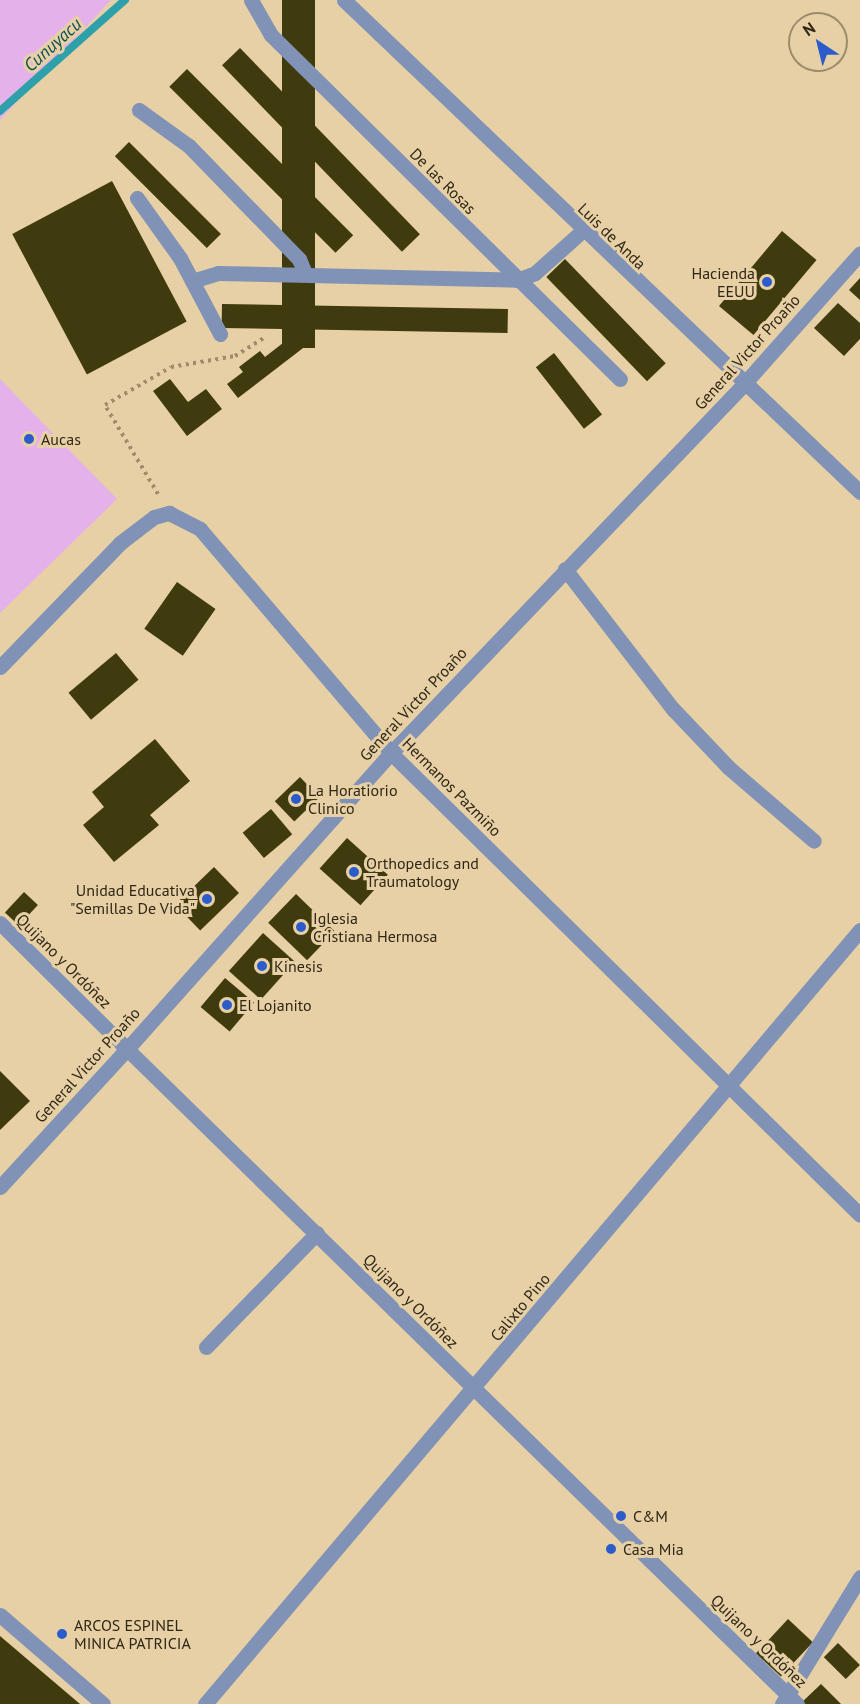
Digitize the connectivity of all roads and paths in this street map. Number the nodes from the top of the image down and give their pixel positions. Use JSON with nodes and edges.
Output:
{"nodes":[{"id":1,"x":251,"y":0,"type":"edge"},
{"id":2,"x":345,"y":0,"type":"edge"},
{"id":3,"x":139,"y":110,"type":"dead end"},
{"id":4,"x":137,"y":198,"type":"dead end"},
{"id":5,"x":581,"y":232,"type":"junction"},
{"id":6,"x":860,"y":253,"type":"edge"},
{"id":7,"x":305,"y":273,"type":"junction"},
{"id":8,"x":192,"y":280,"type":"junction"},
{"id":9,"x":517,"y":280,"type":"junction"},
{"id":10,"x":220,"y":334,"type":"dead end"},
{"id":11,"x":265,"y":337,"type":"dead end"},
{"id":12,"x":620,"y":379,"type":"dead end"},
{"id":13,"x":743,"y":385,"type":"junction"},
{"id":14,"x":860,"y":492,"type":"edge"},
{"id":15,"x":169,"y":513,"type":"junction"},
{"id":16,"x":565,"y":569,"type":"junction"},
{"id":17,"x":0,"y":667,"type":"edge"},
{"id":18,"x":391,"y":753,"type":"junction"},
{"id":19,"x":814,"y":842,"type":"dead end"},
{"id":20,"x":0,"y":923,"type":"edge"},
{"id":21,"x":860,"y":930,"type":"edge"},
{"id":22,"x":127,"y":1049,"type":"junction"},
{"id":23,"x":727,"y":1084,"type":"junction"},
{"id":24,"x":0,"y":1187,"type":"edge"},
{"id":25,"x":860,"y":1215,"type":"edge"},
{"id":26,"x":317,"y":1233,"type":"junction"},
{"id":27,"x":206,"y":1347,"type":"dead end"},
{"id":28,"x":475,"y":1389,"type":"junction"},
{"id":29,"x":860,"y":1577,"type":"edge"},
{"id":30,"x":0,"y":1615,"type":"edge"},
{"id":31,"x":789,"y":1701,"type":"edge"},
{"id":32,"x":103,"y":1704,"type":"edge"},
{"id":33,"x":205,"y":1704,"type":"edge"}],
"edges":[{"from":1,"to":9,"type":"street","name":"De las Rosas"},
{"from":2,"to":5,"type":"street","name":"Luis de Anda"},
{"from":3,"to":7,"type":"street"},
{"from":4,"to":8,"type":"street"},
{"from":5,"to":9,"type":"street"},
{"from":5,"to":13,"type":"street","name":"Luis de Anda"},
{"from":6,"to":13,"type":"street","name":"General Victor Proaño"},
{"from":7,"to":8,"type":"street"},
{"from":7,"to":9,"type":"street"},
{"from":8,"to":10,"type":"street"},
{"from":9,"to":12,"type":"street","name":"De las Rosas"},
{"from":11,"to":15,"type":"path"},
{"from":13,"to":14,"type":"street","name":"Luis de Anda"},
{"from":13,"to":16,"type":"street","name":"General Victor Proaño"},
{"from":15,"to":17,"type":"street"},
{"from":15,"to":18,"type":"street","name":"Hermanos Pazmiño"},
{"from":16,"to":18,"type":"street","name":"General Victor Proaño"},
{"from":16,"to":19,"type":"street"},
{"from":18,"to":22,"type":"street","name":"General Victor Proaño"},
{"from":18,"to":23,"type":"street","name":"Hermanos Pazmiño"},
{"from":20,"to":22,"type":"street","name":"Quijano y Ordóñez"},
{"from":21,"to":23,"type":"street","name":"Calixto Pino"},
{"from":22,"to":24,"type":"street","name":"General Victor Proaño"},
{"from":22,"to":26,"type":"street","name":"Quijano y Ordóñez"},
{"from":23,"to":25,"type":"street","name":"Hermanos Pazmiño"},
{"from":23,"to":28,"type":"street","name":"Calixto Pino"},
{"from":26,"to":27,"type":"street"},
{"from":26,"to":28,"type":"street","name":"Quijano y Ordóñez"},
{"from":28,"to":31,"type":"street","name":"Quijano y Ordóñez"},
{"from":28,"to":33,"type":"street","name":"Calixto Pino"},
{"from":29,"to":31,"type":"street"},
{"from":30,"to":32,"type":"street"}]}
